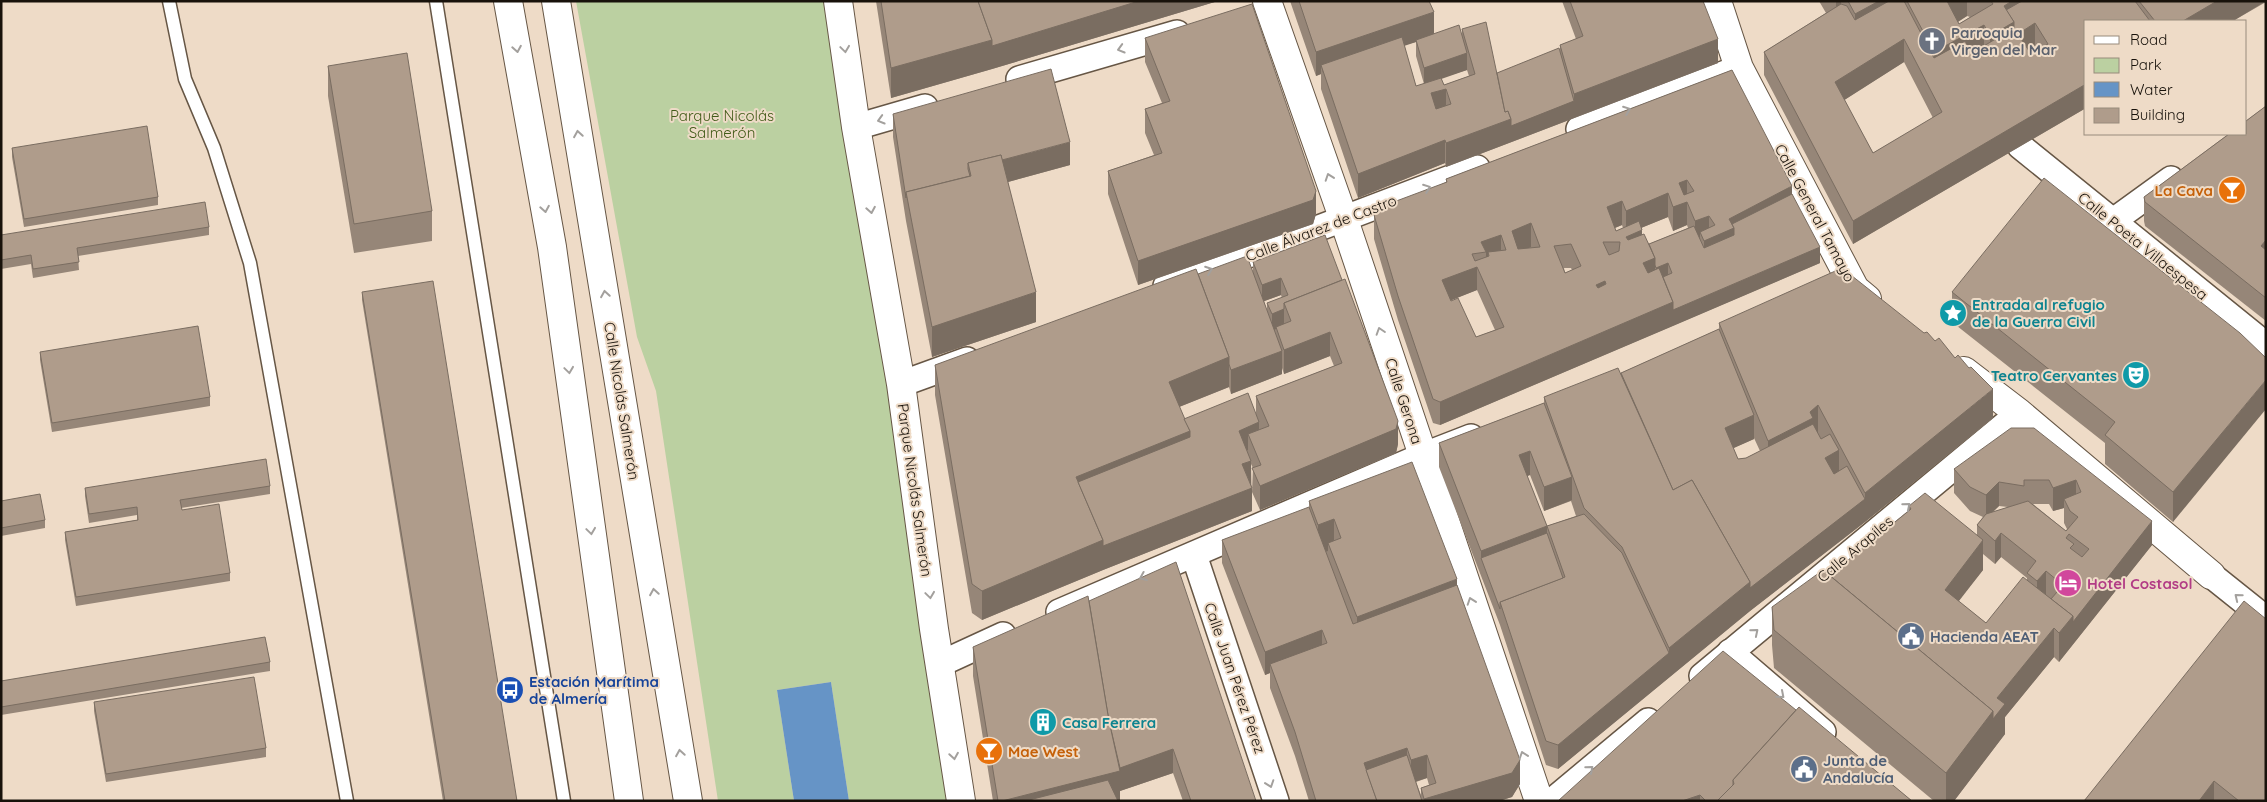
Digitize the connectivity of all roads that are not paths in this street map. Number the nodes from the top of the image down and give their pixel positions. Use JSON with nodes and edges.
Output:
{"nodes":[{"id":1,"x":169,"y":1,"type":"edge"},
{"id":2,"x":436,"y":1,"type":"edge"},
{"id":3,"x":508,"y":1,"type":"edge"},
{"id":4,"x":556,"y":1,"type":"edge"},
{"id":5,"x":838,"y":1,"type":"edge"},
{"id":6,"x":1717,"y":1,"type":"edge"},
{"id":7,"x":1729,"y":1,"type":"edge"},
{"id":8,"x":1262,"y":6,"type":"edge"},
{"id":9,"x":1201,"y":26,"type":"edge"},
{"id":10,"x":1752,"y":72,"type":"junction"},
{"id":11,"x":1000,"y":85,"type":"edge"},
{"id":12,"x":942,"y":102,"type":"edge"},
{"id":13,"x":856,"y":127,"type":"junction"},
{"id":14,"x":1554,"y":139,"type":"edge"},
{"id":15,"x":2020,"y":146,"type":"dead end"},
{"id":16,"x":1499,"y":160,"type":"edge"},
{"id":17,"x":2194,"y":163,"type":"edge"},
{"id":18,"x":1344,"y":220,"type":"junction"},
{"id":19,"x":2113,"y":222,"type":"junction"},
{"id":20,"x":1141,"y":295,"type":"edge"},
{"id":21,"x":1886,"y":313,"type":"edge"},
{"id":22,"x":2266,"y":345,"type":"edge"},
{"id":23,"x":984,"y":353,"type":"edge"},
{"id":24,"x":1941,"y":354,"type":"edge"},
{"id":25,"x":901,"y":384,"type":"junction"},
{"id":26,"x":2019,"y":412,"type":"junction"},
{"id":27,"x":1493,"y":428,"type":"edge"},
{"id":28,"x":1422,"y":456,"type":"junction"},
{"id":29,"x":1194,"y":556,"type":"junction"},
{"id":30,"x":2211,"y":575,"type":"joint"},
{"id":31,"x":2266,"y":619,"type":"edge"},
{"id":32,"x":1730,"y":652,"type":"junction"},
{"id":33,"x":940,"y":664,"type":"junction"},
{"id":34,"x":1686,"y":689,"type":"edge"},
{"id":35,"x":1664,"y":708,"type":"edge"},
{"id":36,"x":1844,"y":749,"type":"edge"},
{"id":37,"x":347,"y":801,"type":"edge"},
{"id":38,"x":564,"y":801,"type":"edge"},
{"id":39,"x":629,"y":801,"type":"edge"},
{"id":40,"x":688,"y":801,"type":"edge"},
{"id":41,"x":961,"y":801,"type":"edge"},
{"id":42,"x":1276,"y":801,"type":"edge"},
{"id":43,"x":1539,"y":801,"type":"edge"},
{"id":44,"x":1552,"y":801,"type":"edge"}],
"edges":[{"from":1,"to":37,"type":"lane"},
{"from":2,"to":38,"type":"lane"},
{"from":3,"to":39,"type":"main road","one_way":true},
{"from":40,"to":4,"type":"main road","name":"Calle Nicolás Salmerón","one_way":true},
{"from":5,"to":13,"type":"main road","name":"Parque Nicolás Salmerón","one_way":true},
{"from":6,"to":10,"type":"main road","name":"Calle General Tamayo"},
{"from":7,"to":10,"type":"street"},
{"from":18,"to":8,"type":"main road","name":"Calle Gerona","one_way":true},
{"from":9,"to":11,"type":"street","one_way":true},
{"from":14,"to":10,"type":"street","one_way":true},
{"from":10,"to":21,"type":"main road","name":"Calle General Tamayo"},
{"from":12,"to":13,"type":"street","one_way":true},
{"from":13,"to":25,"type":"main road","name":"Parque Nicolás Salmerón","one_way":true},
{"from":15,"to":19,"type":"street","name":"Calle Poeta Villaespesa"},
{"from":18,"to":16,"type":"street","name":"Calle Álvarez de Castro","one_way":true},
{"from":17,"to":19,"type":"street"},
{"from":20,"to":18,"type":"street","name":"Calle Álvarez de Castro","one_way":true},
{"from":28,"to":18,"type":"main road","name":"Calle Gerona","one_way":true},
{"from":19,"to":22,"type":"street","name":"Calle Poeta Villaespesa"},
{"from":23,"to":25,"type":"street"},
{"from":24,"to":26,"type":"main road"},
{"from":25,"to":33,"type":"main road","name":"Parque Nicolás Salmerón","one_way":true},
{"from":26,"to":30,"type":"main road"},
{"from":32,"to":26,"type":"street","name":"Calle Arapiles","one_way":true},
{"from":27,"to":28,"type":"street"},
{"from":28,"to":29,"type":"street"},
{"from":43,"to":28,"type":"main road","name":"Calle Gerona","one_way":true},
{"from":29,"to":33,"type":"street","one_way":true},
{"from":29,"to":42,"type":"street","name":"Calle Juan Pérez Pérez","one_way":true},
{"from":31,"to":30,"type":"street","one_way":true},
{"from":32,"to":34,"type":"street","name":"Calle Arapiles"},
{"from":32,"to":36,"type":"street","one_way":true},
{"from":33,"to":41,"type":"main road","name":"Parque Nicolás Salmerón","one_way":true},
{"from":44,"to":35,"type":"street","one_way":true}]}
